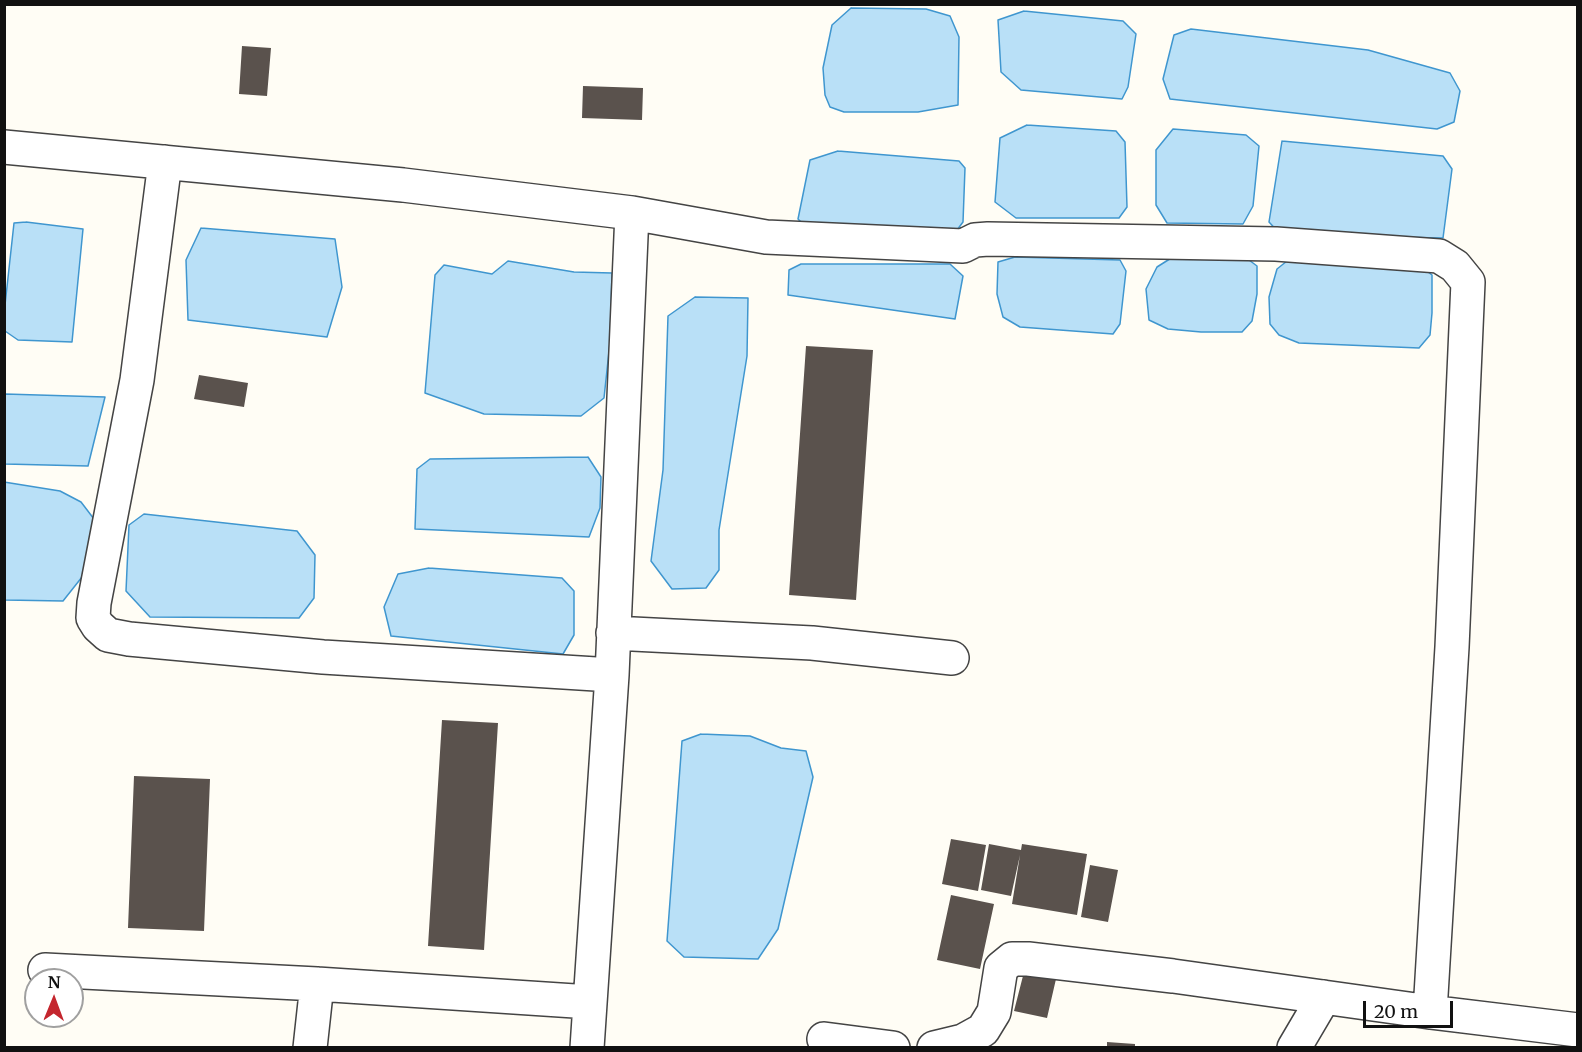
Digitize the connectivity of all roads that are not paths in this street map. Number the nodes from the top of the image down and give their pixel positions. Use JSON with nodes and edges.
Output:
{"nodes":[{"id":1,"x":4,"y":147,"type":"edge"},
{"id":2,"x":165,"y":162,"type":"junction"},
{"id":3,"x":632,"y":213,"type":"junction"},
{"id":4,"x":613,"y":633,"type":"junction"},
{"id":5,"x":952,"y":658,"type":"dead end"},
{"id":6,"x":612,"y":675,"type":"junction"},
{"id":7,"x":84,"y":972,"type":"edge"},
{"id":8,"x":317,"y":984,"type":"junction"},
{"id":9,"x":1324,"y":998,"type":"junction"},
{"id":10,"x":590,"y":1002,"type":"junction"},
{"id":11,"x":1430,"y":1012,"type":"junction"},
{"id":12,"x":1578,"y":1030,"type":"edge"},
{"id":13,"x":824,"y":1039,"type":"dead end"},
{"id":14,"x":310,"y":1047,"type":"edge"},
{"id":15,"x":587,"y":1047,"type":"edge"},
{"id":16,"x":893,"y":1047,"type":"edge"},
{"id":17,"x":934,"y":1047,"type":"edge"},
{"id":18,"x":1294,"y":1047,"type":"edge"}],
"edges":[{"from":1,"to":2,"type":"street"},
{"from":2,"to":3,"type":"street"},
{"from":2,"to":6,"type":"street"},
{"from":3,"to":4,"type":"street"},
{"from":3,"to":11,"type":"street"},
{"from":4,"to":5,"type":"street"},
{"from":4,"to":6,"type":"street"},
{"from":6,"to":10,"type":"street"},
{"from":7,"to":8,"type":"street"},
{"from":8,"to":10,"type":"street"},
{"from":8,"to":14,"type":"street"},
{"from":9,"to":11,"type":"street"},
{"from":9,"to":17,"type":"street"},
{"from":9,"to":18,"type":"street"},
{"from":10,"to":15,"type":"street"},
{"from":11,"to":12,"type":"street"},
{"from":13,"to":16,"type":"street"}]}
